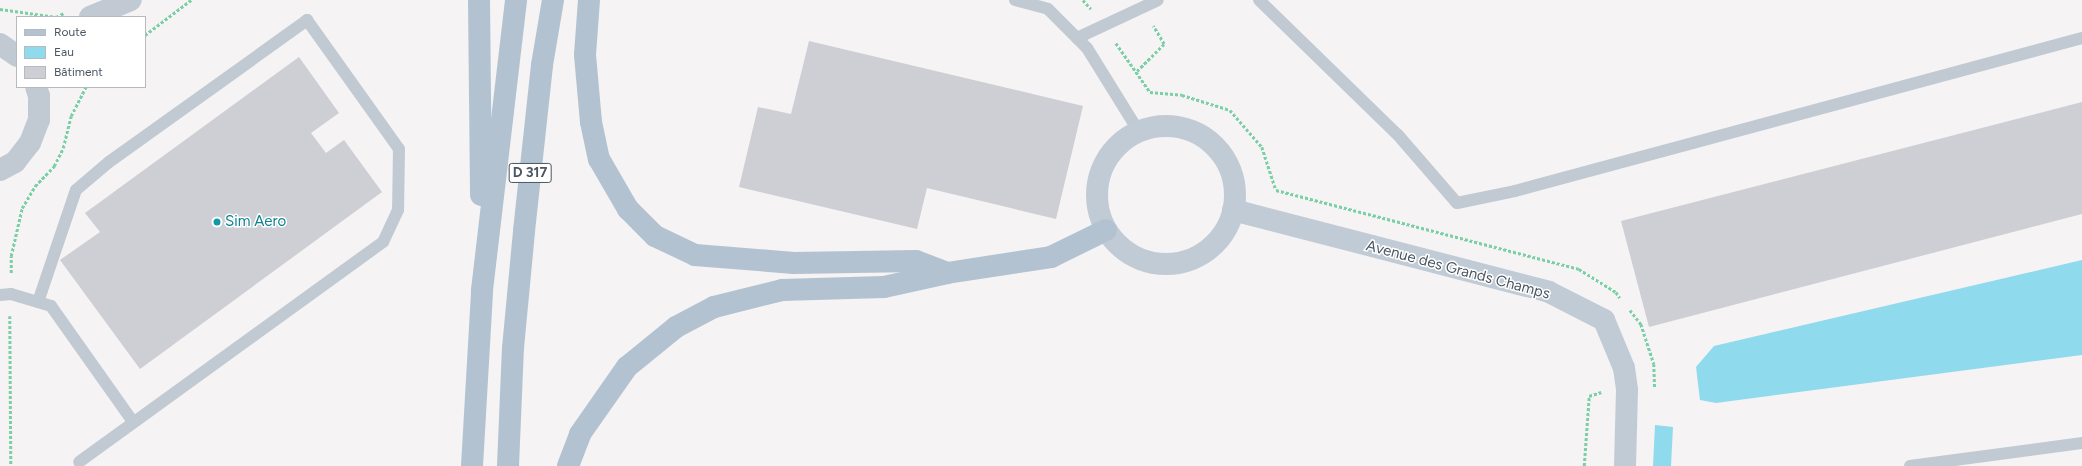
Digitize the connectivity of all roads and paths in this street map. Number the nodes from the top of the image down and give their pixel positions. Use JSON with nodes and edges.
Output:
{"nodes":[{"id":1,"x":131,"y":0,"type":"edge"},
{"id":2,"x":143,"y":0,"type":"edge"},
{"id":3,"x":191,"y":0,"type":"edge"},
{"id":4,"x":479,"y":0,"type":"edge"},
{"id":5,"x":516,"y":0,"type":"edge"},
{"id":6,"x":553,"y":0,"type":"edge"},
{"id":7,"x":589,"y":0,"type":"edge"},
{"id":8,"x":1015,"y":0,"type":"edge"},
{"id":9,"x":1158,"y":0,"type":"edge"},
{"id":10,"x":1259,"y":0,"type":"edge"},
{"id":11,"x":1140,"y":7,"type":"junction"},
{"id":12,"x":0,"y":9,"type":"edge"},
{"id":13,"x":80,"y":14,"type":"edge"},
{"id":14,"x":49,"y":16,"type":"edge"},
{"id":15,"x":64,"y":16,"type":"edge"},
{"id":16,"x":122,"y":16,"type":"edge"},
{"id":17,"x":146,"y":34,"type":"edge"},
{"id":18,"x":1077,"y":38,"type":"junction"},
{"id":19,"x":2082,"y":38,"type":"edge"},
{"id":20,"x":1137,"y":71,"type":"dead end"},
{"id":21,"x":41,"y":90,"type":"edge"},
{"id":22,"x":1139,"y":132,"type":"junction"},
{"id":23,"x":0,"y":170,"type":"edge"},
{"id":24,"x":1233,"y":210,"type":"junction"},
{"id":25,"x":1106,"y":230,"type":"junction"},
{"id":26,"x":947,"y":273,"type":"junction"},
{"id":27,"x":482,"y":290,"type":"junction"},
{"id":28,"x":0,"y":295,"type":"edge"},
{"id":29,"x":38,"y":302,"type":"junction"},
{"id":30,"x":133,"y":422,"type":"junction"},
{"id":31,"x":2082,"y":443,"type":"edge"},
{"id":32,"x":79,"y":462,"type":"dead end"},
{"id":33,"x":472,"y":466,"type":"edge"},
{"id":34,"x":508,"y":466,"type":"edge"},
{"id":35,"x":568,"y":466,"type":"edge"},
{"id":36,"x":1625,"y":466,"type":"edge"},
{"id":37,"x":1910,"y":466,"type":"edge"}],
"edges":[{"from":1,"to":13,"type":"street"},
{"from":2,"to":16,"type":"street"},
{"from":3,"to":17,"type":"path"},
{"from":4,"to":27,"type":"main road"},
{"from":5,"to":27,"type":"main road","number":"D 317"},
{"from":6,"to":34,"type":"main road","number":"D 317"},
{"from":7,"to":26,"type":"main road"},
{"from":8,"to":18,"type":"lane"},
{"from":9,"to":11,"type":"lane"},
{"from":10,"to":19,"type":"lane"},
{"from":11,"to":18,"type":"lane"},
{"from":11,"to":20,"type":"path"},
{"from":12,"to":14,"type":"path"},
{"from":13,"to":15,"type":"path"},
{"from":18,"to":22,"type":"lane"},
{"from":21,"to":23,"type":"street"},
{"from":22,"to":24,"type":"main road"},
{"from":22,"to":25,"type":"main road"},
{"from":24,"to":25,"type":"main road"},
{"from":24,"to":36,"type":"main road","name":"Avenue des Grands Champs"},
{"from":25,"to":26,"type":"main road"},
{"from":26,"to":35,"type":"main road"},
{"from":27,"to":33,"type":"main road","number":"D 317"},
{"from":28,"to":29,"type":"lane"},
{"from":29,"to":30,"type":"lane"},
{"from":29,"to":30,"type":"lane"},
{"from":30,"to":32,"type":"lane"},
{"from":31,"to":37,"type":"lane"}]}
